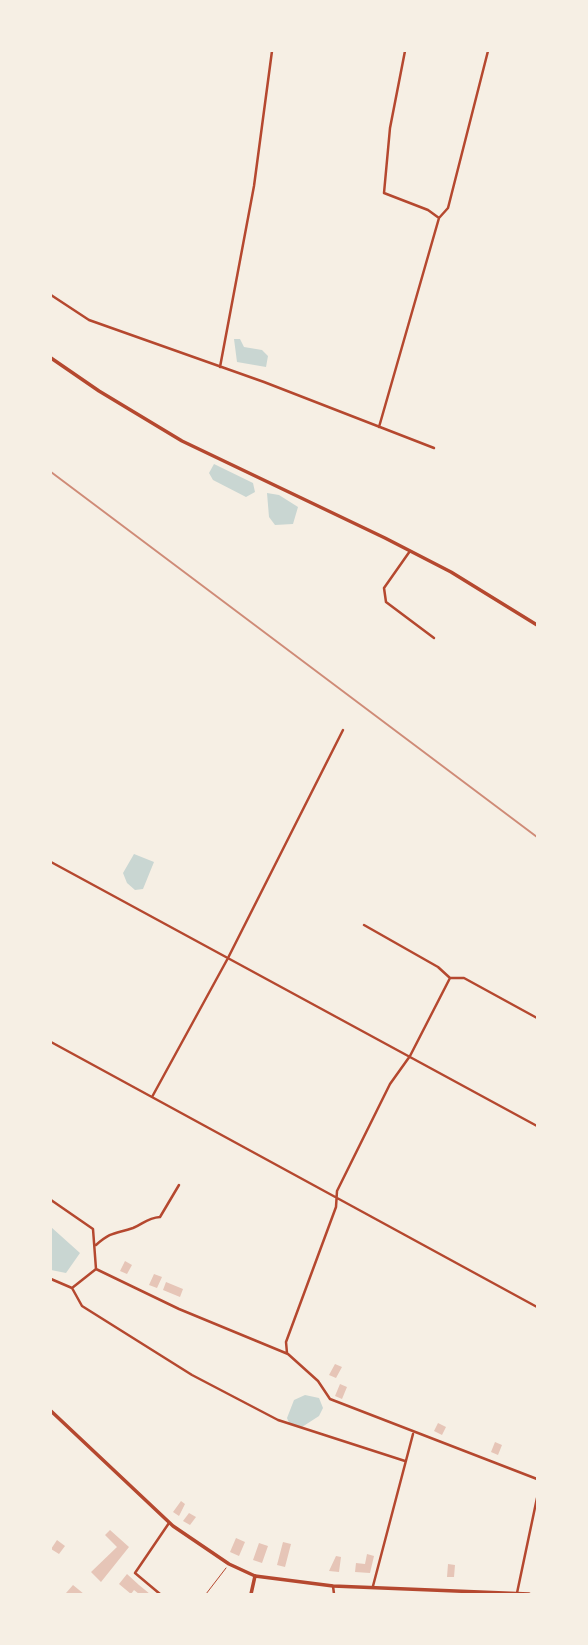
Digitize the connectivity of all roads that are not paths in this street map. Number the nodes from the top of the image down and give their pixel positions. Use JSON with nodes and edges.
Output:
{"nodes":[{"id":1,"x":272,"y":51,"type":"edge"},
{"id":2,"x":405,"y":51,"type":"edge"},
{"id":3,"x":488,"y":51,"type":"edge"},
{"id":4,"x":439,"y":218,"type":"junction"},
{"id":5,"x":51,"y":295,"type":"edge"},
{"id":6,"x":51,"y":358,"type":"edge"},
{"id":7,"x":220,"y":367,"type":"junction"},
{"id":8,"x":379,"y":427,"type":"junction"},
{"id":9,"x":433,"y":448,"type":"dead end"},
{"id":10,"x":410,"y":551,"type":"junction"},
{"id":11,"x":537,"y":625,"type":"edge"},
{"id":12,"x":434,"y":638,"type":"dead end"},
{"id":13,"x":342,"y":730,"type":"dead end"},
{"id":14,"x":51,"y":862,"type":"edge"},
{"id":15,"x":364,"y":925,"type":"dead end"},
{"id":16,"x":228,"y":958,"type":"junction"},
{"id":17,"x":450,"y":978,"type":"junction"},
{"id":18,"x":537,"y":1018,"type":"edge"},
{"id":19,"x":51,"y":1042,"type":"edge"},
{"id":20,"x":410,"y":1056,"type":"junction"},
{"id":21,"x":151,"y":1097,"type":"junction"},
{"id":22,"x":537,"y":1126,"type":"edge"},
{"id":23,"x":179,"y":1185,"type":"dead end"},
{"id":24,"x":338,"y":1198,"type":"junction"},
{"id":25,"x":51,"y":1200,"type":"edge"},
{"id":26,"x":96,"y":1245,"type":"junction"},
{"id":27,"x":96,"y":1269,"type":"junction"},
{"id":28,"x":51,"y":1279,"type":"edge"},
{"id":29,"x":72,"y":1288,"type":"junction"},
{"id":30,"x":537,"y":1307,"type":"edge"},
{"id":31,"x":288,"y":1354,"type":"junction"},
{"id":32,"x":51,"y":1410,"type":"edge"},
{"id":33,"x":414,"y":1433,"type":"junction"},
{"id":34,"x":405,"y":1461,"type":"junction"},
{"id":35,"x":537,"y":1479,"type":"edge"},
{"id":36,"x":537,"y":1498,"type":"edge"},
{"id":37,"x":169,"y":1523,"type":"junction"},
{"id":38,"x":255,"y":1576,"type":"junction"},
{"id":39,"x":333,"y":1586,"type":"junction"},
{"id":40,"x":373,"y":1586,"type":"junction"},
{"id":41,"x":517,"y":1593,"type":"edge"},
{"id":42,"x":160,"y":1594,"type":"edge"},
{"id":43,"x":251,"y":1594,"type":"edge"},
{"id":44,"x":334,"y":1594,"type":"edge"},
{"id":45,"x":530,"y":1594,"type":"edge"}],
"edges":[{"from":1,"to":7,"type":"street"},
{"from":2,"to":4,"type":"street"},
{"from":3,"to":4,"type":"street"},
{"from":4,"to":8,"type":"street"},
{"from":5,"to":7,"type":"street"},
{"from":6,"to":10,"type":"street"},
{"from":7,"to":8,"type":"street"},
{"from":8,"to":9,"type":"street"},
{"from":10,"to":11,"type":"street"},
{"from":10,"to":12,"type":"street"},
{"from":13,"to":16,"type":"street"},
{"from":14,"to":16,"type":"street"},
{"from":15,"to":17,"type":"street"},
{"from":16,"to":20,"type":"street"},
{"from":16,"to":21,"type":"street"},
{"from":17,"to":18,"type":"street"},
{"from":17,"to":20,"type":"street"},
{"from":19,"to":21,"type":"street"},
{"from":20,"to":22,"type":"street"},
{"from":20,"to":24,"type":"street"},
{"from":21,"to":24,"type":"street"},
{"from":23,"to":26,"type":"street"},
{"from":24,"to":30,"type":"street"},
{"from":24,"to":31,"type":"street"},
{"from":25,"to":26,"type":"street"},
{"from":26,"to":27,"type":"street"},
{"from":27,"to":29,"type":"street"},
{"from":27,"to":31,"type":"street"},
{"from":28,"to":29,"type":"street"},
{"from":29,"to":34,"type":"street"},
{"from":31,"to":33,"type":"street"},
{"from":32,"to":37,"type":"street"},
{"from":33,"to":34,"type":"street"},
{"from":33,"to":35,"type":"street"},
{"from":34,"to":40,"type":"street"},
{"from":36,"to":41,"type":"street"},
{"from":37,"to":38,"type":"street"},
{"from":37,"to":42,"type":"street"},
{"from":38,"to":39,"type":"street"},
{"from":38,"to":43,"type":"street"},
{"from":39,"to":40,"type":"street"},
{"from":39,"to":44,"type":"street"},
{"from":40,"to":41,"type":"street"},
{"from":41,"to":45,"type":"street"}]}
